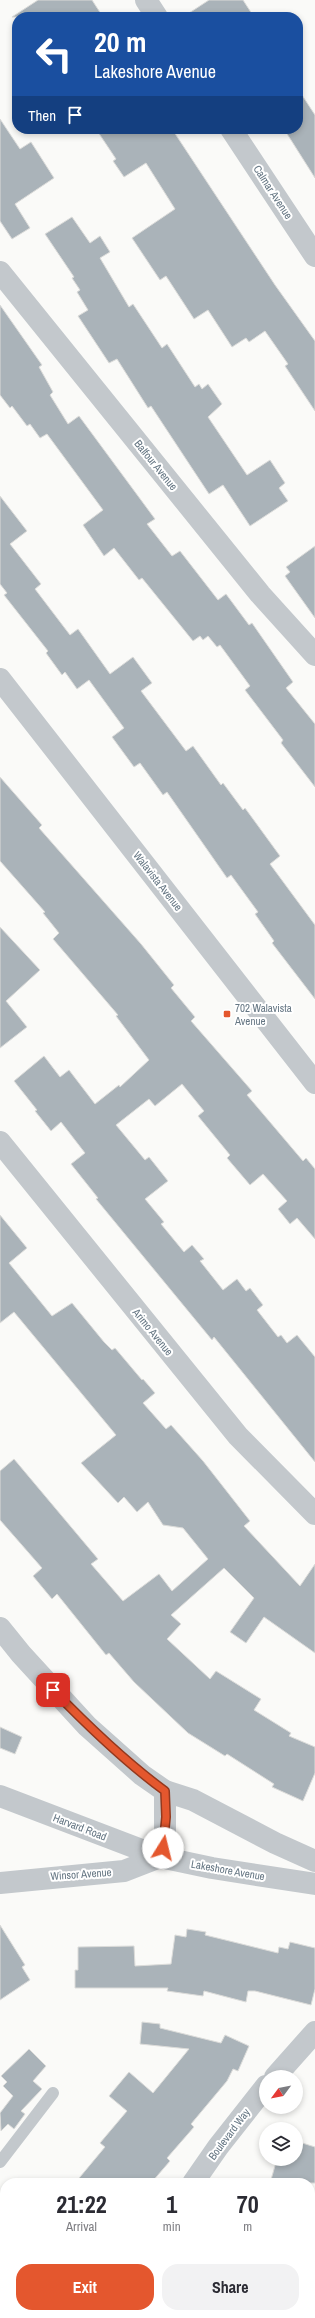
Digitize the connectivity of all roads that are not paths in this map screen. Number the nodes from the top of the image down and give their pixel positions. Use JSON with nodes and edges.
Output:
{"nodes":[{"id":1,"x":146,"y":0,"type":"edge"},
{"id":2,"x":154,"y":12,"type":"edge"},
{"id":3,"x":234,"y":134,"type":"edge"},
{"id":4,"x":315,"y":256,"type":"edge"},
{"id":5,"x":0,"y":272,"type":"edge"},
{"id":6,"x":315,"y":655,"type":"edge"},
{"id":7,"x":0,"y":679,"type":"edge"},
{"id":8,"x":315,"y":1083,"type":"edge"},
{"id":9,"x":0,"y":1142,"type":"edge"},
{"id":10,"x":315,"y":1514,"type":"edge"},
{"id":11,"x":0,"y":1628,"type":"edge"},
{"id":12,"x":165,"y":1791,"type":"junction"},
{"id":13,"x":0,"y":1796,"type":"edge"},
{"id":14,"x":160,"y":1857,"type":"junction"},
{"id":15,"x":315,"y":1861,"type":"edge"},
{"id":16,"x":0,"y":1882,"type":"edge"},
{"id":17,"x":315,"y":1884,"type":"edge"},
{"id":18,"x":315,"y":2032,"type":"edge"},
{"id":19,"x":281,"y":2070,"type":"edge"},
{"id":20,"x":53,"y":2093,"type":"dead end"},
{"id":21,"x":259,"y":2095,"type":"edge"},
{"id":22,"x":0,"y":2162,"type":"edge"},
{"id":23,"x":197,"y":2178,"type":"edge"}],
"edges":[{"from":1,"to":2,"type":"street"},
{"from":3,"to":4,"type":"street","name":"Calmar Avenue"},
{"from":5,"to":6,"type":"street","name":"Balfour Avenue"},
{"from":7,"to":8,"type":"street","name":"Walavista Avenue"},
{"from":9,"to":10,"type":"street","name":"Arimo Avenue"},
{"from":11,"to":12,"type":"street"},
{"from":12,"to":14,"type":"street"},
{"from":12,"to":15,"type":"street"},
{"from":13,"to":14,"type":"street","name":"Harvard Road"},
{"from":14,"to":16,"type":"street","name":"Winsor Avenue"},
{"from":14,"to":17,"type":"street","name":"Lakeshore Avenue"},
{"from":18,"to":19,"type":"street"},
{"from":20,"to":22,"type":"lane"},
{"from":21,"to":23,"type":"street","name":"Boulevard Way"}]}
